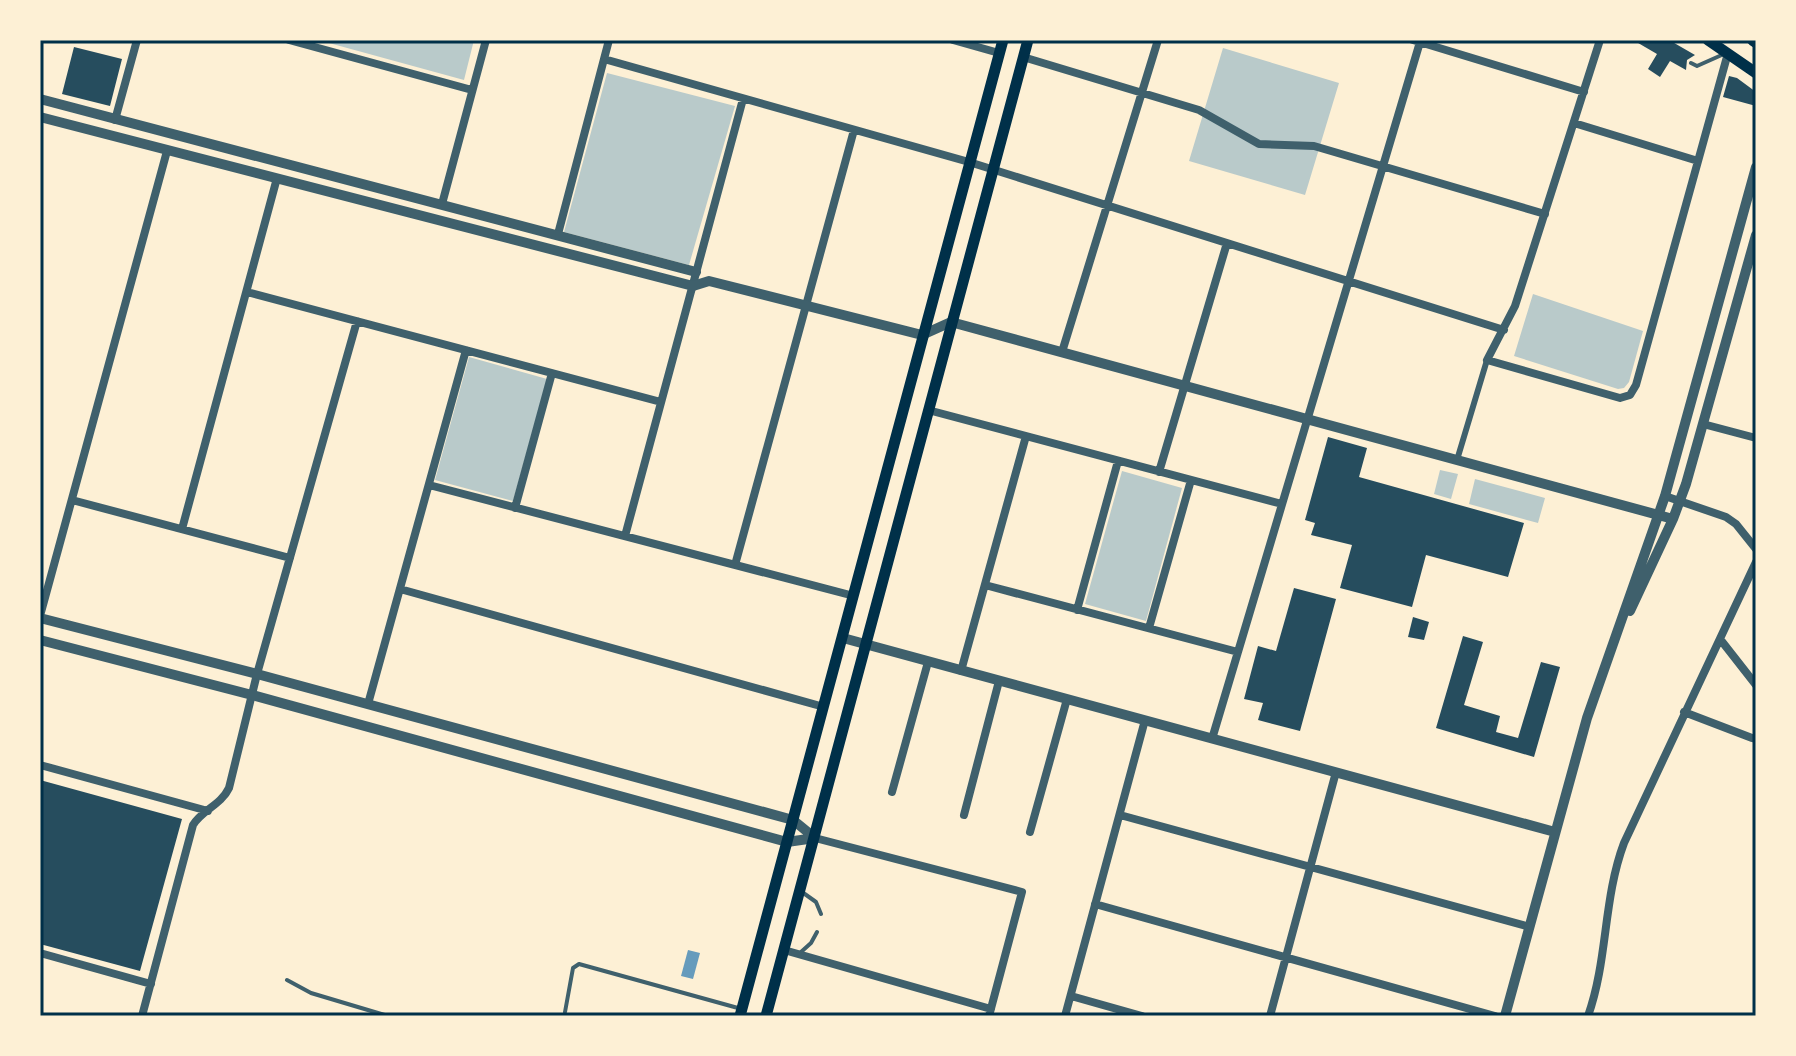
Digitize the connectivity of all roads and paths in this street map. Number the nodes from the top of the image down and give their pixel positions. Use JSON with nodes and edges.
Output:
{"nodes":[{"id":1,"x":137,"y":40,"type":"edge"},
{"id":2,"x":289,"y":40,"type":"edge"},
{"id":3,"x":486,"y":40,"type":"edge"},
{"id":4,"x":609,"y":40,"type":"edge"},
{"id":5,"x":953,"y":40,"type":"edge"},
{"id":6,"x":1003,"y":40,"type":"edge"},
{"id":7,"x":1028,"y":40,"type":"edge"},
{"id":8,"x":1158,"y":40,"type":"edge"},
{"id":9,"x":1600,"y":40,"type":"edge"},
{"id":10,"x":1708,"y":40,"type":"edge"},
{"id":11,"x":1416,"y":41,"type":"edge"},
{"id":12,"x":999,"y":53,"type":"junction"},
{"id":13,"x":1728,"y":53,"type":"junction"},
{"id":14,"x":1023,"y":57,"type":"junction"},
{"id":15,"x":604,"y":59,"type":"junction"},
{"id":16,"x":1691,"y":63,"type":"dead end"},
{"id":17,"x":1756,"y":73,"type":"edge"},
{"id":18,"x":472,"y":90,"type":"junction"},
{"id":19,"x":1584,"y":92,"type":"junction"},
{"id":20,"x":1142,"y":93,"type":"junction"},
{"id":21,"x":40,"y":99,"type":"edge"},
{"id":22,"x":743,"y":99,"type":"junction"},
{"id":23,"x":40,"y":117,"type":"edge"},
{"id":24,"x":115,"y":120,"type":"junction"},
{"id":25,"x":1574,"y":123,"type":"junction"},
{"id":26,"x":854,"y":130,"type":"junction"},
{"id":27,"x":167,"y":151,"type":"junction"},
{"id":28,"x":1698,"y":161,"type":"junction"},
{"id":29,"x":969,"y":162,"type":"junction"},
{"id":30,"x":1383,"y":165,"type":"junction"},
{"id":31,"x":1756,"y":167,"type":"edge"},
{"id":32,"x":994,"y":170,"type":"junction"},
{"id":33,"x":277,"y":178,"type":"junction"},
{"id":34,"x":442,"y":204,"type":"junction"},
{"id":35,"x":1108,"y":206,"type":"junction"},
{"id":36,"x":1545,"y":214,"type":"junction"},
{"id":37,"x":558,"y":234,"type":"junction"},
{"id":38,"x":1756,"y":235,"type":"edge"},
{"id":39,"x":1227,"y":243,"type":"junction"},
{"id":40,"x":696,"y":272,"type":"junction"},
{"id":41,"x":1348,"y":281,"type":"junction"},
{"id":42,"x":693,"y":286,"type":"junction"},
{"id":43,"x":247,"y":292,"type":"junction"},
{"id":44,"x":806,"y":306,"type":"junction"},
{"id":45,"x":357,"y":321,"type":"junction"},
{"id":46,"x":951,"y":322,"type":"junction"},
{"id":47,"x":1504,"y":330,"type":"junction"},
{"id":48,"x":922,"y":335,"type":"junction"},
{"id":49,"x":466,"y":350,"type":"junction"},
{"id":50,"x":1062,"y":352,"type":"junction"},
{"id":51,"x":1487,"y":360,"type":"junction"},
{"id":52,"x":552,"y":373,"type":"junction"},
{"id":53,"x":1183,"y":385,"type":"junction"},
{"id":54,"x":661,"y":402,"type":"junction"},
{"id":55,"x":928,"y":410,"type":"junction"},
{"id":56,"x":1307,"y":419,"type":"junction"},
{"id":57,"x":1703,"y":424,"type":"junction"},
{"id":58,"x":1026,"y":436,"type":"junction"},
{"id":59,"x":1756,"y":438,"type":"edge"},
{"id":60,"x":1457,"y":460,"type":"junction"},
{"id":61,"x":1118,"y":461,"type":"junction"},
{"id":62,"x":1159,"y":472,"type":"junction"},
{"id":63,"x":1191,"y":480,"type":"junction"},
{"id":64,"x":429,"y":485,"type":"junction"},
{"id":65,"x":1665,"y":496,"type":"junction"},
{"id":66,"x":72,"y":500,"type":"junction"},
{"id":67,"x":1680,"y":500,"type":"junction"},
{"id":68,"x":1282,"y":504,"type":"junction"},
{"id":69,"x":515,"y":508,"type":"junction"},
{"id":70,"x":1659,"y":515,"type":"junction"},
{"id":71,"x":1673,"y":519,"type":"junction"},
{"id":72,"x":182,"y":529,"type":"junction"},
{"id":73,"x":625,"y":536,"type":"junction"},
{"id":74,"x":1756,"y":549,"type":"edge"},
{"id":75,"x":290,"y":558,"type":"junction"},
{"id":76,"x":1756,"y":562,"type":"edge"},
{"id":77,"x":735,"y":565,"type":"junction"},
{"id":78,"x":985,"y":585,"type":"junction"},
{"id":79,"x":400,"y":589,"type":"junction"},
{"id":80,"x":854,"y":596,"type":"junction"},
{"id":81,"x":1077,"y":610,"type":"junction"},
{"id":82,"x":40,"y":617,"type":"edge"},
{"id":83,"x":1149,"y":628,"type":"junction"},
{"id":84,"x":843,"y":638,"type":"junction"},
{"id":85,"x":1720,"y":639,"type":"junction"},
{"id":86,"x":40,"y":640,"type":"edge"},
{"id":87,"x":864,"y":644,"type":"junction"},
{"id":88,"x":1238,"y":652,"type":"junction"},
{"id":89,"x":928,"y":662,"type":"junction"},
{"id":90,"x":961,"y":671,"type":"junction"},
{"id":91,"x":257,"y":674,"type":"junction"},
{"id":92,"x":1601,"y":675,"type":"junction"},
{"id":93,"x":999,"y":681,"type":"junction"},
{"id":94,"x":1756,"y":685,"type":"edge"},
{"id":95,"x":252,"y":695,"type":"junction"},
{"id":96,"x":1067,"y":699,"type":"junction"},
{"id":97,"x":368,"y":704,"type":"junction"},
{"id":98,"x":824,"y":707,"type":"junction"},
{"id":99,"x":1684,"y":712,"type":"junction"},
{"id":100,"x":1145,"y":720,"type":"junction"},
{"id":101,"x":1752,"y":738,"type":"dead end"},
{"id":102,"x":1212,"y":739,"type":"junction"},
{"id":103,"x":40,"y":765,"type":"edge"},
{"id":104,"x":1336,"y":772,"type":"junction"},
{"id":105,"x":892,"y":792,"type":"dead end"},
{"id":106,"x":208,"y":811,"type":"junction"},
{"id":107,"x":964,"y":815,"type":"dead end"},
{"id":108,"x":1120,"y":815,"type":"junction"},
{"id":109,"x":793,"y":820,"type":"junction"},
{"id":110,"x":1030,"y":832,"type":"dead end"},
{"id":111,"x":1555,"y":832,"type":"junction"},
{"id":112,"x":815,"y":838,"type":"junction"},
{"id":113,"x":787,"y":842,"type":"junction"},
{"id":114,"x":1311,"y":867,"type":"junction"},
{"id":115,"x":800,"y":890,"type":"junction"},
{"id":116,"x":1095,"y":904,"type":"junction"},
{"id":117,"x":821,"y":914,"type":"dead end"},
{"id":118,"x":1530,"y":927,"type":"junction"},
{"id":119,"x":817,"y":932,"type":"dead end"},
{"id":120,"x":784,"y":950,"type":"junction"},
{"id":121,"x":40,"y":953,"type":"edge"},
{"id":122,"x":799,"y":954,"type":"junction"},
{"id":123,"x":1286,"y":957,"type":"junction"},
{"id":124,"x":287,"y":980,"type":"dead end"},
{"id":125,"x":151,"y":984,"type":"junction"},
{"id":126,"x":1071,"y":996,"type":"junction"},
{"id":127,"x":565,"y":1012,"type":"dead end"},
{"id":128,"x":741,"y":1012,"type":"edge"},
{"id":129,"x":990,"y":1012,"type":"edge"},
{"id":130,"x":142,"y":1016,"type":"edge"},
{"id":131,"x":388,"y":1016,"type":"edge"},
{"id":132,"x":766,"y":1016,"type":"edge"},
{"id":133,"x":1065,"y":1016,"type":"edge"},
{"id":134,"x":1142,"y":1016,"type":"edge"},
{"id":135,"x":1270,"y":1016,"type":"edge"},
{"id":136,"x":1495,"y":1016,"type":"edge"},
{"id":137,"x":1505,"y":1016,"type":"edge"},
{"id":138,"x":1588,"y":1016,"type":"edge"}],
"edges":[{"from":1,"to":24,"type":"street"},
{"from":2,"to":18,"type":"street"},
{"from":3,"to":18,"type":"street"},
{"from":4,"to":15,"type":"street"},
{"from":5,"to":12,"type":"street"},
{"from":6,"to":12,"type":"main road"},
{"from":7,"to":14,"type":"main road"},
{"from":8,"to":20,"type":"street"},
{"from":9,"to":19,"type":"street"},
{"from":10,"to":13,"type":"main road"},
{"from":11,"to":19,"type":"street"},
{"from":11,"to":30,"type":"street"},
{"from":12,"to":29,"type":"main road"},
{"from":13,"to":16,"type":"lane"},
{"from":13,"to":17,"type":"main road"},
{"from":13,"to":28,"type":"street"},
{"from":14,"to":20,"type":"street"},
{"from":14,"to":32,"type":"main road"},
{"from":15,"to":22,"type":"street"},
{"from":15,"to":37,"type":"street"},
{"from":18,"to":34,"type":"street"},
{"from":19,"to":25,"type":"street"},
{"from":20,"to":30,"type":"street"},
{"from":20,"to":35,"type":"street"},
{"from":21,"to":24,"type":"street"},
{"from":22,"to":26,"type":"street"},
{"from":22,"to":40,"type":"street"},
{"from":23,"to":27,"type":"street"},
{"from":24,"to":34,"type":"street"},
{"from":25,"to":28,"type":"street"},
{"from":25,"to":36,"type":"street"},
{"from":26,"to":29,"type":"street"},
{"from":26,"to":44,"type":"street"},
{"from":27,"to":33,"type":"street"},
{"from":27,"to":66,"type":"street"},
{"from":28,"to":51,"type":"street"},
{"from":29,"to":32,"type":"street"},
{"from":29,"to":48,"type":"main road"},
{"from":30,"to":36,"type":"street"},
{"from":30,"to":41,"type":"street"},
{"from":31,"to":65,"type":"street"},
{"from":32,"to":35,"type":"street"},
{"from":32,"to":46,"type":"main road"},
{"from":33,"to":42,"type":"street"},
{"from":33,"to":43,"type":"street"},
{"from":34,"to":37,"type":"street"},
{"from":35,"to":39,"type":"street"},
{"from":35,"to":50,"type":"street"},
{"from":36,"to":47,"type":"street"},
{"from":37,"to":40,"type":"street"},
{"from":38,"to":57,"type":"street"},
{"from":39,"to":41,"type":"street"},
{"from":39,"to":53,"type":"street"},
{"from":40,"to":42,"type":"street"},
{"from":41,"to":47,"type":"street"},
{"from":41,"to":56,"type":"street"},
{"from":42,"to":44,"type":"street"},
{"from":42,"to":54,"type":"street"},
{"from":43,"to":45,"type":"street"},
{"from":43,"to":72,"type":"street"},
{"from":44,"to":48,"type":"street"},
{"from":44,"to":77,"type":"street"},
{"from":45,"to":49,"type":"street"},
{"from":45,"to":75,"type":"street"},
{"from":46,"to":48,"type":"street"},
{"from":46,"to":50,"type":"street"},
{"from":46,"to":55,"type":"main road"},
{"from":47,"to":51,"type":"street"},
{"from":48,"to":80,"type":"main road"},
{"from":49,"to":52,"type":"street"},
{"from":49,"to":64,"type":"street"},
{"from":50,"to":53,"type":"street"},
{"from":51,"to":60,"type":"street"},
{"from":52,"to":54,"type":"street"},
{"from":52,"to":69,"type":"street"},
{"from":53,"to":56,"type":"street"},
{"from":53,"to":62,"type":"street"},
{"from":54,"to":73,"type":"street"},
{"from":55,"to":58,"type":"street"},
{"from":55,"to":87,"type":"main road"},
{"from":56,"to":60,"type":"street"},
{"from":56,"to":68,"type":"street"},
{"from":57,"to":59,"type":"street"},
{"from":57,"to":67,"type":"street"},
{"from":58,"to":61,"type":"street"},
{"from":58,"to":78,"type":"street"},
{"from":60,"to":70,"type":"street"},
{"from":61,"to":62,"type":"street"},
{"from":61,"to":81,"type":"street"},
{"from":62,"to":63,"type":"street"},
{"from":63,"to":68,"type":"street"},
{"from":63,"to":83,"type":"street"},
{"from":64,"to":69,"type":"street"},
{"from":64,"to":79,"type":"street"},
{"from":65,"to":67,"type":"street"},
{"from":65,"to":70,"type":"street"},
{"from":66,"to":72,"type":"street"},
{"from":66,"to":82,"type":"street"},
{"from":67,"to":71,"type":"street"},
{"from":67,"to":74,"type":"street"},
{"from":68,"to":88,"type":"street"},
{"from":69,"to":73,"type":"street"},
{"from":70,"to":71,"type":"street"},
{"from":70,"to":92,"type":"street"},
{"from":71,"to":92,"type":"street"},
{"from":72,"to":75,"type":"street"},
{"from":73,"to":77,"type":"street"},
{"from":75,"to":91,"type":"street"},
{"from":76,"to":85,"type":"street"},
{"from":77,"to":80,"type":"street"},
{"from":78,"to":81,"type":"street"},
{"from":78,"to":90,"type":"street"},
{"from":79,"to":97,"type":"street"},
{"from":79,"to":98,"type":"street"},
{"from":80,"to":84,"type":"main road"},
{"from":81,"to":83,"type":"street"},
{"from":82,"to":91,"type":"street"},
{"from":83,"to":88,"type":"street"},
{"from":84,"to":87,"type":"street"},
{"from":84,"to":98,"type":"main road"},
{"from":85,"to":94,"type":"street"},
{"from":85,"to":99,"type":"street"},
{"from":86,"to":95,"type":"street"},
{"from":87,"to":89,"type":"street"},
{"from":87,"to":112,"type":"main road"},
{"from":88,"to":102,"type":"street"},
{"from":89,"to":90,"type":"street"},
{"from":89,"to":105,"type":"street"},
{"from":90,"to":93,"type":"street"},
{"from":91,"to":95,"type":"street"},
{"from":91,"to":97,"type":"street"},
{"from":92,"to":111,"type":"street"},
{"from":93,"to":96,"type":"street"},
{"from":93,"to":107,"type":"street"},
{"from":95,"to":106,"type":"street"},
{"from":95,"to":113,"type":"street"},
{"from":96,"to":100,"type":"street"},
{"from":96,"to":110,"type":"street"},
{"from":97,"to":109,"type":"street"},
{"from":98,"to":109,"type":"main road"},
{"from":99,"to":101,"type":"street"},
{"from":99,"to":138,"type":"street"},
{"from":100,"to":102,"type":"street"},
{"from":100,"to":108,"type":"street"},
{"from":102,"to":104,"type":"street"},
{"from":103,"to":106,"type":"street"},
{"from":104,"to":111,"type":"street"},
{"from":104,"to":114,"type":"street"},
{"from":106,"to":125,"type":"street"},
{"from":108,"to":114,"type":"street"},
{"from":108,"to":116,"type":"street"},
{"from":109,"to":112,"type":"street"},
{"from":109,"to":113,"type":"main road"},
{"from":111,"to":118,"type":"street"},
{"from":112,"to":113,"type":"street"},
{"from":112,"to":115,"type":"main road"},
{"from":112,"to":129,"type":"street"},
{"from":113,"to":128,"type":"main road"},
{"from":114,"to":118,"type":"street"},
{"from":114,"to":123,"type":"street"},
{"from":115,"to":117,"type":"lane"},
{"from":115,"to":120,"type":"main road"},
{"from":116,"to":123,"type":"street"},
{"from":116,"to":126,"type":"street"},
{"from":118,"to":137,"type":"street"},
{"from":119,"to":122,"type":"lane"},
{"from":120,"to":122,"type":"street"},
{"from":120,"to":132,"type":"main road"},
{"from":121,"to":125,"type":"street"},
{"from":122,"to":129,"type":"street"},
{"from":123,"to":135,"type":"street"},
{"from":123,"to":136,"type":"street"},
{"from":124,"to":131,"type":"lane"},
{"from":125,"to":130,"type":"street"},
{"from":126,"to":133,"type":"street"},
{"from":126,"to":134,"type":"street"},
{"from":127,"to":128,"type":"lane"}]}
